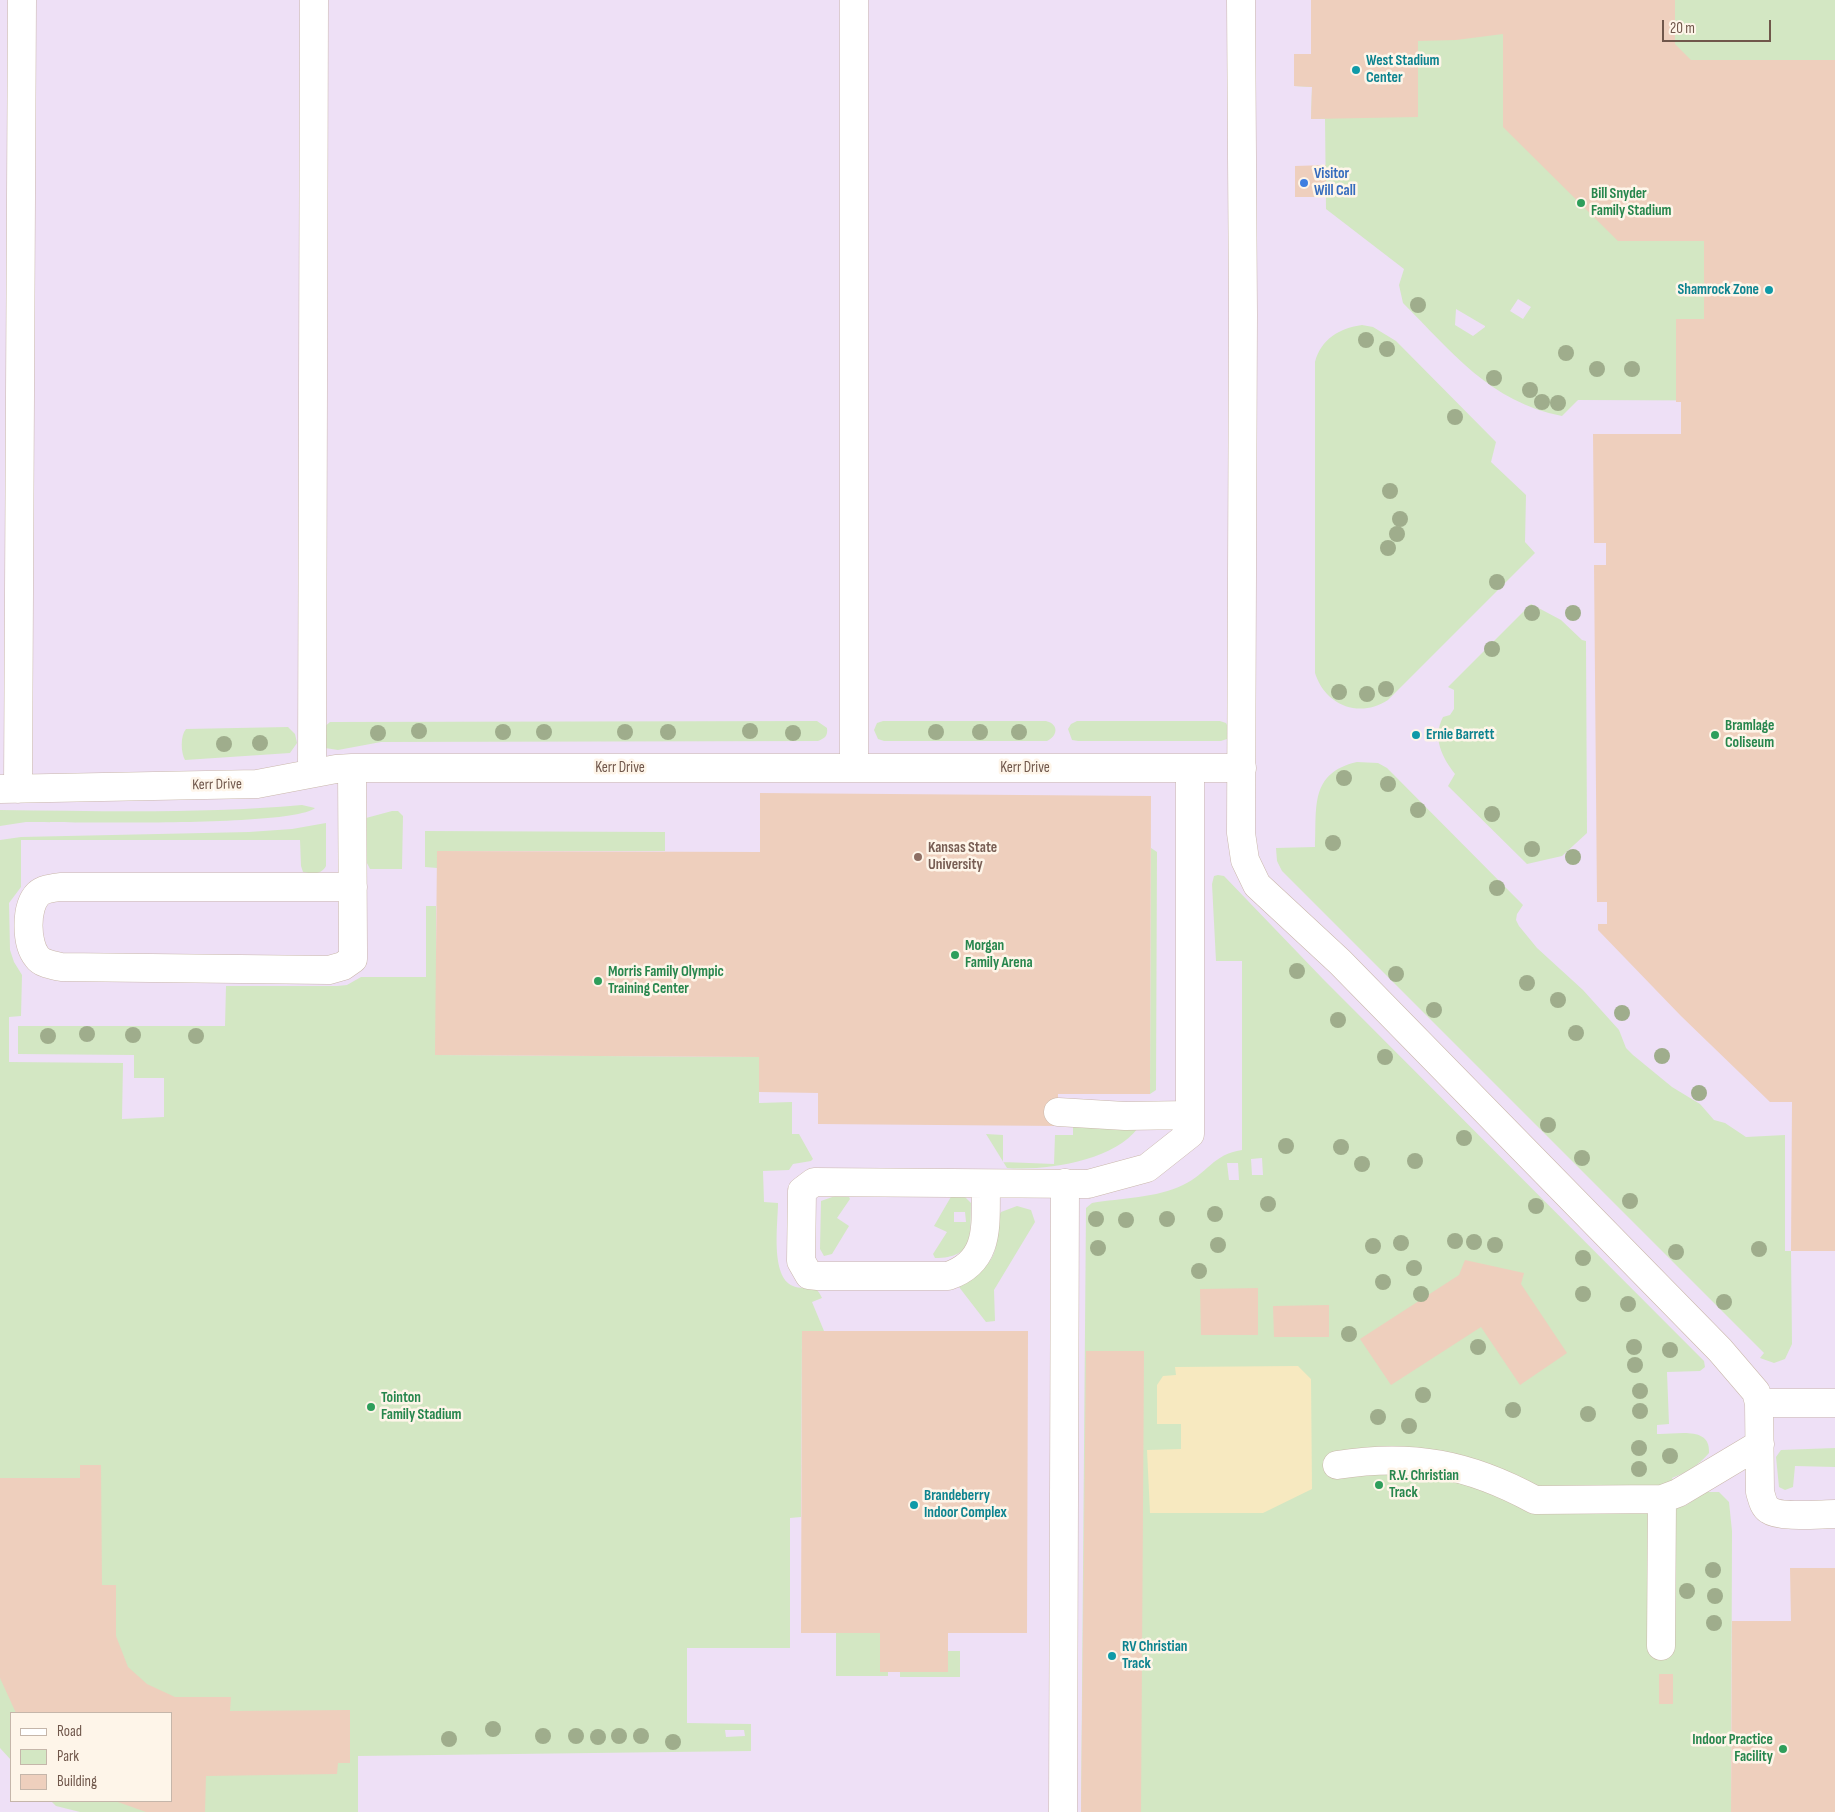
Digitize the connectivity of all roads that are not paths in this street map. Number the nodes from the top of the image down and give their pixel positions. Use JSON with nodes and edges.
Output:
{"nodes":[{"id":1,"x":22,"y":0,"type":"edge"},
{"id":2,"x":314,"y":0,"type":"edge"},
{"id":3,"x":854,"y":0,"type":"edge"},
{"id":4,"x":1241,"y":0,"type":"edge"},
{"id":5,"x":11,"y":88,"type":"edge"},
{"id":6,"x":352,"y":768,"type":"junction"},
{"id":7,"x":854,"y":768,"type":"junction"},
{"id":8,"x":1190,"y":768,"type":"junction"},
{"id":9,"x":1242,"y":768,"type":"junction"},
{"id":10,"x":312,"y":773,"type":"junction"},
{"id":11,"x":9,"y":789,"type":"edge"},
{"id":12,"x":354,"y":887,"type":"junction"},
{"id":13,"x":1058,"y":1112,"type":"dead end"},
{"id":14,"x":1190,"y":1115,"type":"junction"},
{"id":15,"x":1065,"y":1183,"type":"junction"},
{"id":16,"x":986,"y":1184,"type":"junction"},
{"id":17,"x":1759,"y":1403,"type":"junction"},
{"id":18,"x":1835,"y":1403,"type":"edge"},
{"id":19,"x":1760,"y":1444,"type":"junction"},
{"id":20,"x":1337,"y":1465,"type":"dead end"},
{"id":21,"x":1662,"y":1499,"type":"junction"},
{"id":22,"x":1835,"y":1514,"type":"edge"},
{"id":23,"x":1661,"y":1646,"type":"dead end"},
{"id":24,"x":1063,"y":1812,"type":"edge"}],
"edges":[{"from":1,"to":5,"type":"street"},
{"from":2,"to":10,"type":"street"},
{"from":3,"to":7,"type":"street"},
{"from":4,"to":9,"type":"street"},
{"from":5,"to":11,"type":"street"},
{"from":6,"to":7,"type":"street","name":"Kerr Drive"},
{"from":6,"to":10,"type":"street","name":"Kerr Drive"},
{"from":6,"to":12,"type":"street"},
{"from":7,"to":8,"type":"street","name":"Kerr Drive"},
{"from":8,"to":9,"type":"street","name":"Kerr Drive"},
{"from":8,"to":14,"type":"street"},
{"from":9,"to":17,"type":"street"},
{"from":10,"to":11,"type":"street","name":"Kerr Drive"},
{"from":12,"to":12,"type":"street"},
{"from":13,"to":14,"type":"street"},
{"from":14,"to":15,"type":"street"},
{"from":15,"to":16,"type":"street"},
{"from":15,"to":24,"type":"street"},
{"from":16,"to":16,"type":"street"},
{"from":17,"to":18,"type":"street"},
{"from":17,"to":19,"type":"street"},
{"from":19,"to":21,"type":"street"},
{"from":19,"to":22,"type":"street"},
{"from":20,"to":21,"type":"street"},
{"from":21,"to":23,"type":"street"}]}
